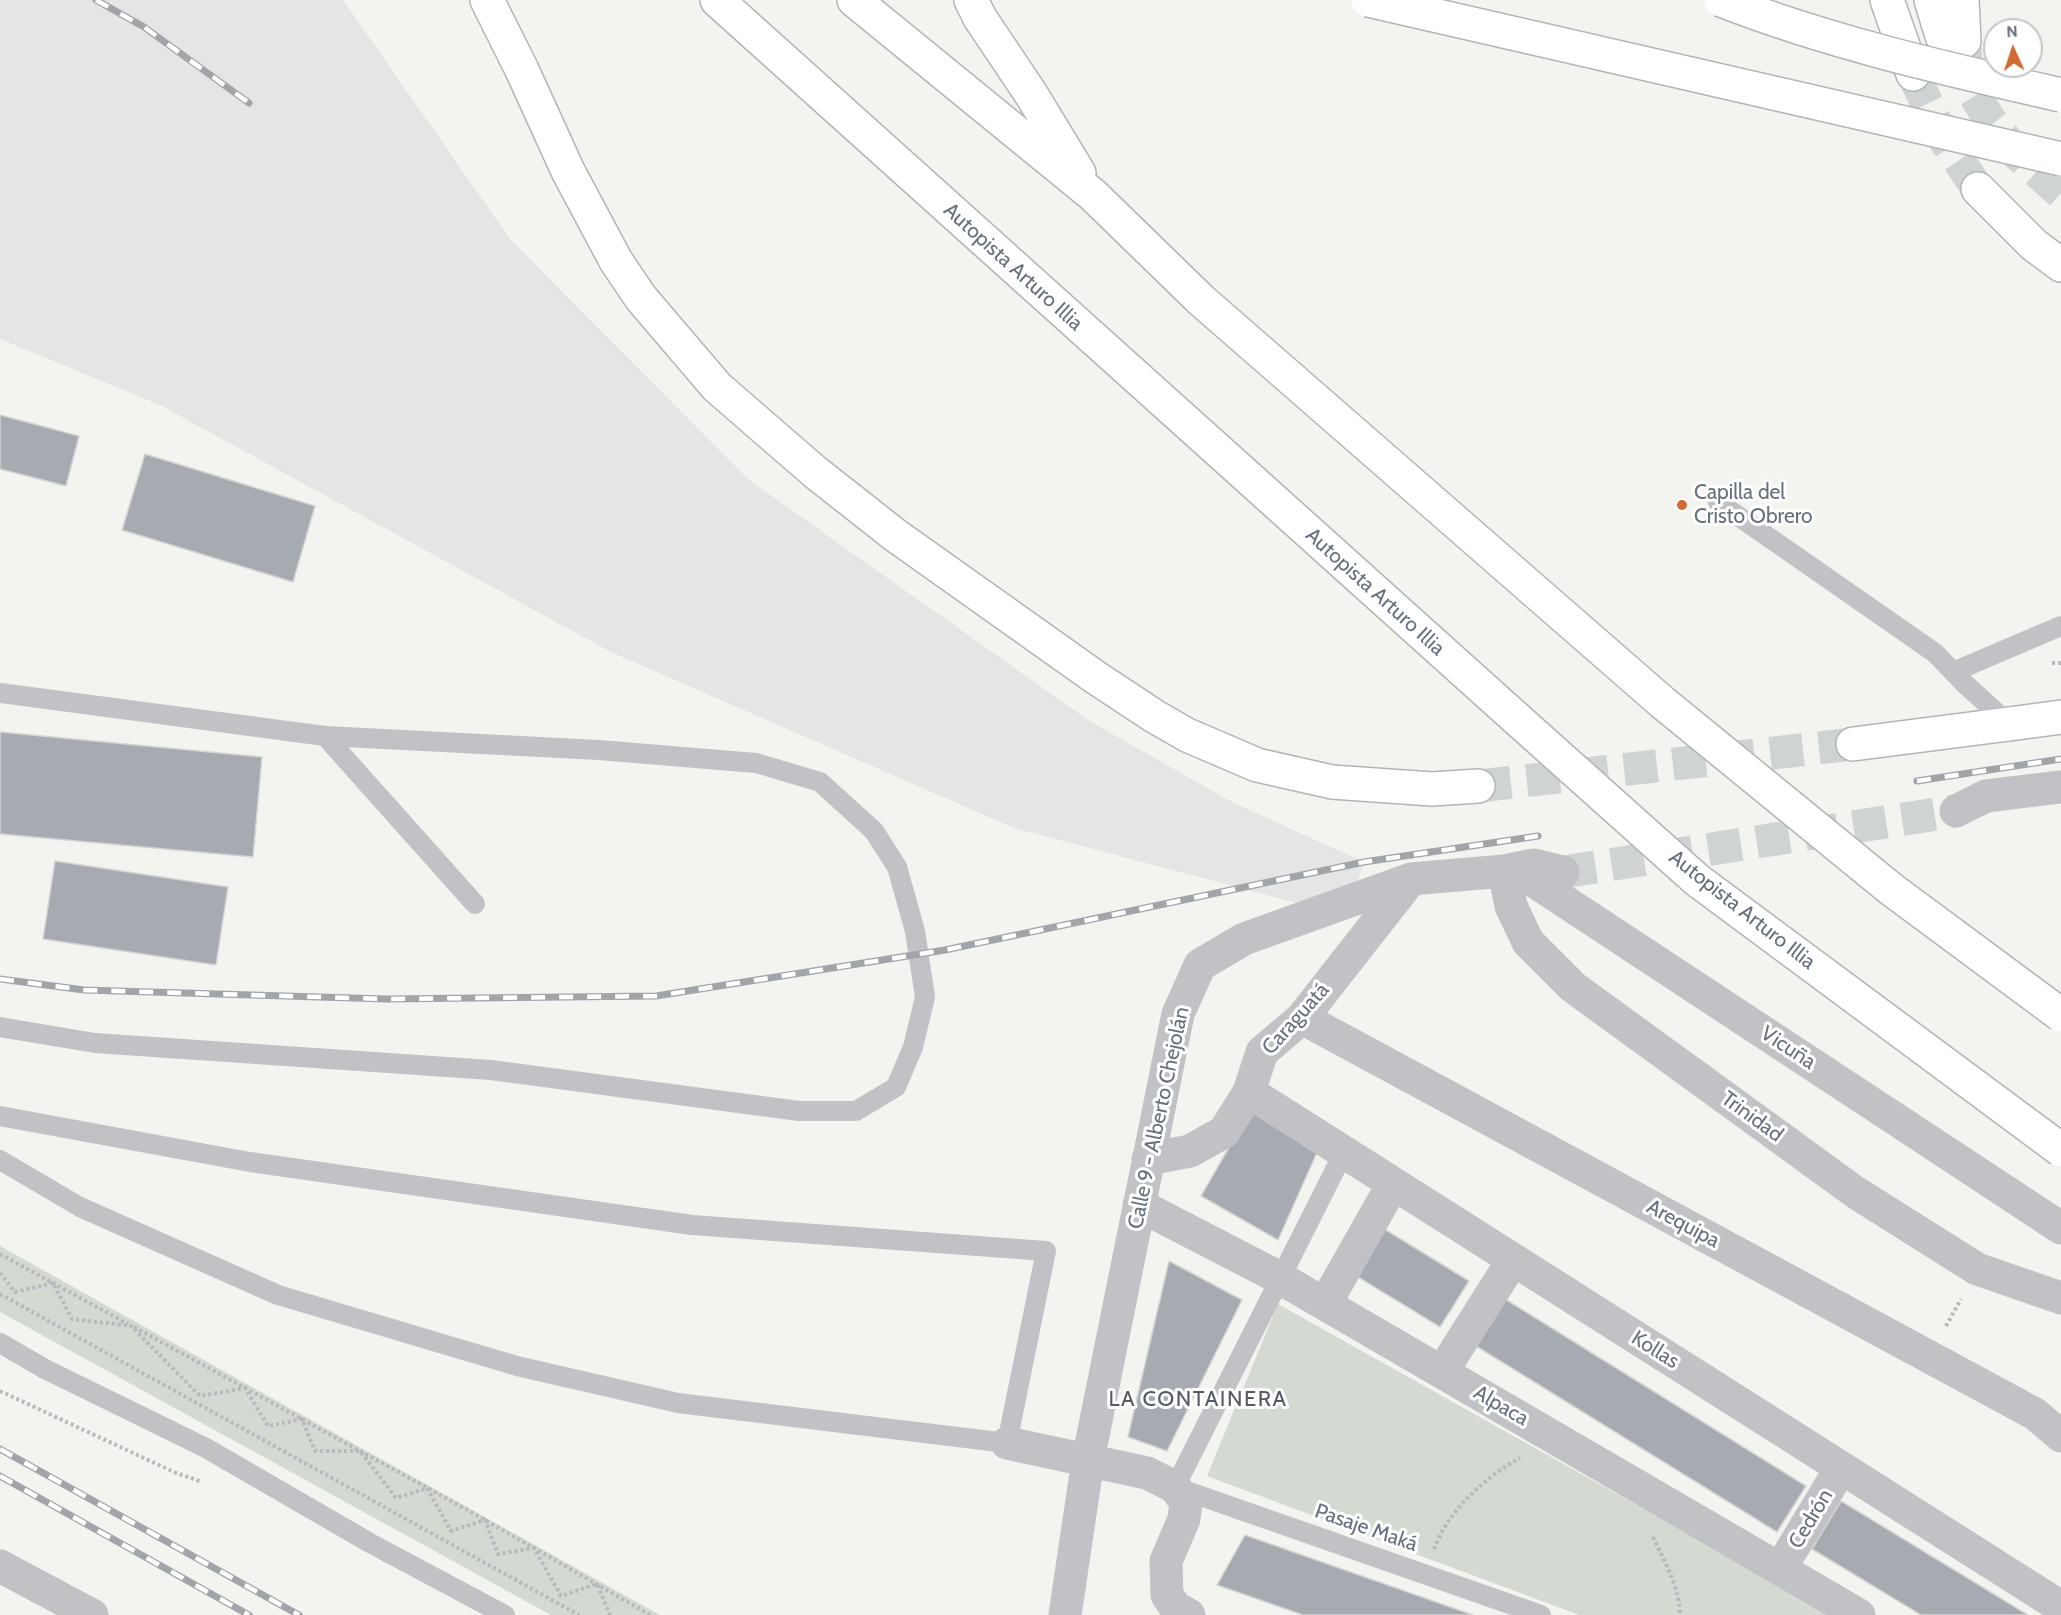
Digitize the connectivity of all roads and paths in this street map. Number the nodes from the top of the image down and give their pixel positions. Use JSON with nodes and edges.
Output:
{"nodes":[{"id":1,"x":487,"y":0,"type":"edge"},
{"id":2,"x":717,"y":0,"type":"edge"},
{"id":3,"x":854,"y":0,"type":"edge"},
{"id":4,"x":971,"y":0,"type":"edge"},
{"id":5,"x":1368,"y":0,"type":"edge"},
{"id":6,"x":1721,"y":0,"type":"edge"},
{"id":7,"x":1887,"y":0,"type":"edge"},
{"id":8,"x":1931,"y":0,"type":"edge"},
{"id":9,"x":1962,"y":0,"type":"edge"},
{"id":10,"x":1913,"y":74,"type":"tunnel mouth"},
{"id":11,"x":2061,"y":95,"type":"edge"},
{"id":12,"x":2061,"y":159,"type":"edge"},
{"id":13,"x":1978,"y":189,"type":"tunnel mouth"},
{"id":14,"x":1093,"y":195,"type":"junction"},
{"id":15,"x":2061,"y":265,"type":"edge"},
{"id":16,"x":1718,"y":502,"type":"dead end"},
{"id":17,"x":2061,"y":626,"type":"edge"},
{"id":18,"x":1953,"y":672,"type":"junction"},
{"id":19,"x":0,"y":693,"type":"edge"},
{"id":20,"x":2061,"y":717,"type":"edge"},
{"id":21,"x":2009,"y":724,"type":"junction"},
{"id":22,"x":325,"y":736,"type":"junction"},
{"id":23,"x":1853,"y":744,"type":"tunnel mouth"},
{"id":24,"x":1478,"y":786,"type":"tunnel mouth"},
{"id":25,"x":2061,"y":787,"type":"edge"},
{"id":26,"x":1956,"y":811,"type":"tunnel mouth"},
{"id":27,"x":1510,"y":870,"type":"junction"},
{"id":28,"x":1563,"y":873,"type":"tunnel mouth"},
{"id":29,"x":1411,"y":879,"type":"junction"},
{"id":30,"x":475,"y":904,"type":"dead end"},
{"id":31,"x":2061,"y":1015,"type":"edge"},
{"id":32,"x":1302,"y":1018,"type":"junction"},
{"id":33,"x":0,"y":1027,"type":"edge"},
{"id":34,"x":1248,"y":1092,"type":"junction"},
{"id":35,"x":0,"y":1116,"type":"edge"},
{"id":36,"x":2061,"y":1150,"type":"edge"},
{"id":37,"x":1344,"y":1152,"type":"junction"},
{"id":38,"x":1148,"y":1159,"type":"junction"},
{"id":39,"x":0,"y":1161,"type":"edge"},
{"id":40,"x":1394,"y":1184,"type":"junction"},
{"id":41,"x":1139,"y":1205,"type":"junction"},
{"id":42,"x":2061,"y":1228,"type":"edge"},
{"id":43,"x":0,"y":1254,"type":"edge"},
{"id":44,"x":1514,"y":1260,"type":"junction"},
{"id":45,"x":1977,"y":1269,"type":"junction"},
{"id":46,"x":0,"y":1272,"type":"edge"},
{"id":47,"x":1280,"y":1278,"type":"junction"},
{"id":48,"x":53,"y":1283,"type":"junction"},
{"id":49,"x":0,"y":1294,"type":"edge"},
{"id":50,"x":2061,"y":1298,"type":"edge"},
{"id":51,"x":1325,"y":1304,"type":"junction"},
{"id":52,"x":131,"y":1326,"type":"junction"},
{"id":53,"x":0,"y":1343,"type":"edge"},
{"id":54,"x":1929,"y":1357,"type":"junction"},
{"id":55,"x":1442,"y":1372,"type":"junction"},
{"id":56,"x":244,"y":1388,"type":"junction"},
{"id":57,"x":302,"y":1419,"type":"junction"},
{"id":58,"x":2061,"y":1436,"type":"edge"},
{"id":59,"x":1556,"y":1438,"type":"junction"},
{"id":60,"x":1007,"y":1443,"type":"junction"},
{"id":61,"x":360,"y":1451,"type":"junction"},
{"id":62,"x":1088,"y":1460,"type":"junction"},
{"id":63,"x":1841,"y":1468,"type":"junction"},
{"id":64,"x":1175,"y":1487,"type":"junction"},
{"id":65,"x":428,"y":1488,"type":"junction"},
{"id":66,"x":484,"y":1520,"type":"junction"},
{"id":67,"x":1649,"y":1530,"type":"dead end"},
{"id":68,"x":534,"y":1548,"type":"junction"},
{"id":69,"x":0,"y":1566,"type":"edge"},
{"id":70,"x":1780,"y":1569,"type":"junction"},
{"id":71,"x":1433,"y":1577,"type":"junction"},
{"id":72,"x":597,"y":1584,"type":"junction"},
{"id":73,"x":2061,"y":1607,"type":"edge"},
{"id":74,"x":92,"y":1615,"type":"edge"},
{"id":75,"x":505,"y":1615,"type":"edge"},
{"id":76,"x":579,"y":1615,"type":"edge"},
{"id":77,"x":610,"y":1615,"type":"edge"},
{"id":78,"x":650,"y":1615,"type":"edge"},
{"id":79,"x":1065,"y":1615,"type":"edge"},
{"id":80,"x":1189,"y":1615,"type":"edge"},
{"id":81,"x":1541,"y":1615,"type":"edge"},
{"id":82,"x":1680,"y":1615,"type":"edge"},
{"id":83,"x":1859,"y":1615,"type":"edge"}],
"edges":[{"from":1,"to":24,"type":"main road"},
{"from":2,"to":36,"type":"main road","name":"Autopista Arturo Illia","bridge":true},
{"from":3,"to":14,"type":"main road"},
{"from":4,"to":14,"type":"main road"},
{"from":5,"to":12,"type":"main road","bridge":true},
{"from":6,"to":11,"type":"main road","bridge":true},
{"from":7,"to":10,"type":"main road"},
{"from":8,"to":9,"type":"main road"},
{"from":13,"to":15,"type":"main road"},
{"from":14,"to":31,"type":"main road","bridge":true},
{"from":16,"to":18,"type":"lane"},
{"from":17,"to":18,"type":"lane"},
{"from":18,"to":21,"type":"lane"},
{"from":19,"to":22,"type":"lane"},
{"from":20,"to":21,"type":"main road"},
{"from":21,"to":23,"type":"main road"},
{"from":22,"to":30,"type":"lane"},
{"from":22,"to":33,"type":"lane"},
{"from":25,"to":26,"type":"street"},
{"from":27,"to":28,"type":"street","name":"Calle 9 - Alberto Chejolán"},
{"from":27,"to":29,"type":"street","name":"Calle 9 - Alberto Chejolán"},
{"from":27,"to":42,"type":"street","name":"Vicuña"},
{"from":27,"to":45,"type":"street","name":"Trinidad"},
{"from":29,"to":32,"type":"street","name":"Caraguatá"},
{"from":29,"to":38,"type":"street","name":"Calle 9 - Alberto Chejolán"},
{"from":32,"to":34,"type":"street","name":"Caraguatá"},
{"from":32,"to":54,"type":"street","name":"Arequipa"},
{"from":34,"to":37,"type":"street","name":"Kollas"},
{"from":34,"to":38,"type":"street","name":"Caraguatá"},
{"from":35,"to":60,"type":"lane"},
{"from":37,"to":40,"type":"street","name":"Kollas"},
{"from":37,"to":47,"type":"lane"},
{"from":38,"to":41,"type":"street","name":"Calle 9 - Alberto Chejolán"},
{"from":39,"to":60,"type":"lane"},
{"from":40,"to":44,"type":"street","name":"Kollas"},
{"from":40,"to":51,"type":"street"},
{"from":41,"to":47,"type":"street","name":"Alpaca"},
{"from":41,"to":62,"type":"street","name":"Calle 9 - Alberto Chejolán"},
{"from":43,"to":48,"type":"path"},
{"from":44,"to":55,"type":"street"},
{"from":44,"to":63,"type":"street","name":"Kollas"},
{"from":45,"to":50,"type":"street","name":"Trinidad"},
{"from":45,"to":54,"type":"path"},
{"from":46,"to":48,"type":"path"},
{"from":47,"to":51,"type":"street","name":"Alpaca"},
{"from":47,"to":64,"type":"lane"},
{"from":48,"to":52,"type":"path"},
{"from":48,"to":52,"type":"path"},
{"from":49,"to":76,"type":"path"},
{"from":51,"to":55,"type":"street","name":"Alpaca"},
{"from":52,"to":56,"type":"path"},
{"from":52,"to":56,"type":"path"},
{"from":53,"to":75,"type":"lane"},
{"from":54,"to":58,"type":"street","name":"Arequipa"},
{"from":55,"to":59,"type":"street","name":"Alpaca"},
{"from":56,"to":57,"type":"path"},
{"from":56,"to":57,"type":"path"},
{"from":57,"to":61,"type":"path"},
{"from":57,"to":61,"type":"path"},
{"from":59,"to":70,"type":"street","name":"Alpaca"},
{"from":59,"to":71,"type":"path"},
{"from":60,"to":62,"type":"street"},
{"from":61,"to":65,"type":"path"},
{"from":61,"to":65,"type":"path"},
{"from":62,"to":64,"type":"street"},
{"from":62,"to":79,"type":"street","name":"Calle 9 - Alberto Chejolán"},
{"from":63,"to":70,"type":"street","name":"Cedrón"},
{"from":63,"to":73,"type":"street","name":"Kollas"},
{"from":64,"to":71,"type":"lane","name":"Pasaje Maká"},
{"from":64,"to":80,"type":"street"},
{"from":65,"to":66,"type":"path"},
{"from":65,"to":66,"type":"path"},
{"from":66,"to":68,"type":"path"},
{"from":66,"to":68,"type":"path"},
{"from":67,"to":82,"type":"path"},
{"from":68,"to":72,"type":"path"},
{"from":68,"to":72,"type":"path"},
{"from":69,"to":74,"type":"street"},
{"from":70,"to":83,"type":"street","name":"Alpaca"},
{"from":71,"to":81,"type":"lane","name":"Pasaje Maká"},
{"from":72,"to":77,"type":"path"},
{"from":72,"to":78,"type":"path"}]}
